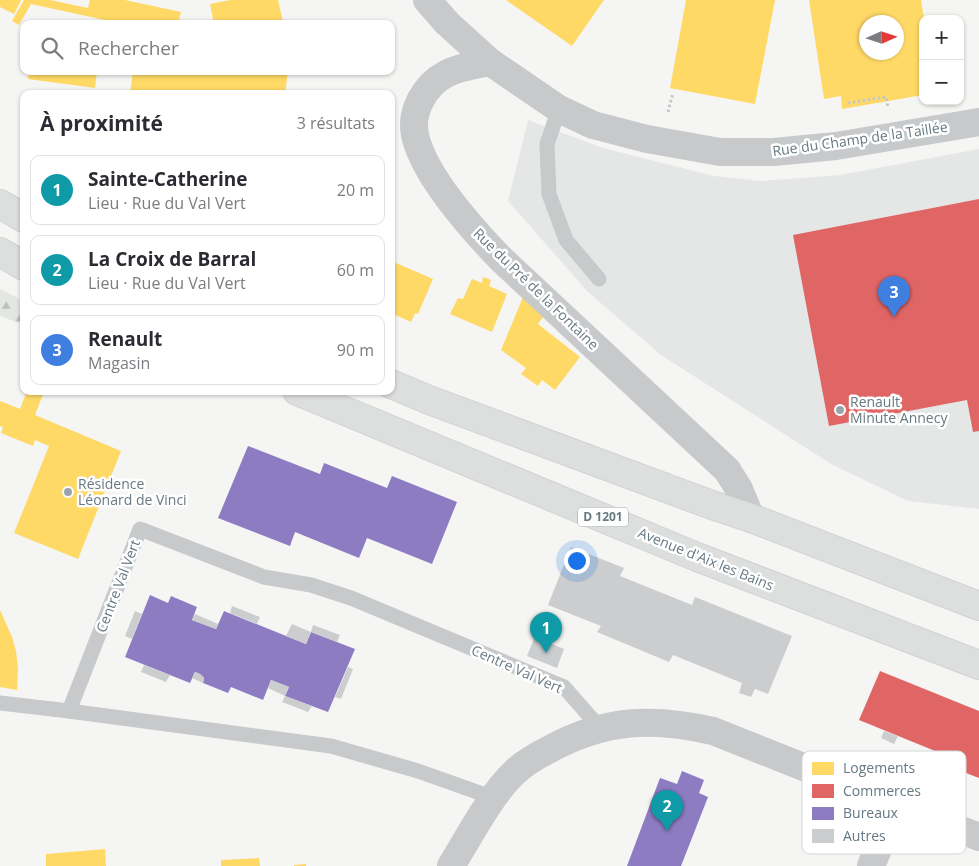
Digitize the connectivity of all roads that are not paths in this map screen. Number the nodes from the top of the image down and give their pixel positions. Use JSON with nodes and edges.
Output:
{"nodes":[{"id":1,"x":427,"y":0,"type":"edge"},
{"id":2,"x":490,"y":62,"type":"junction"},
{"id":3,"x":559,"y":109,"type":"junction"},
{"id":4,"x":979,"y":122,"type":"edge"},
{"id":5,"x":0,"y":204,"type":"edge"},
{"id":6,"x":20,"y":216,"type":"edge"},
{"id":7,"x":0,"y":252,"type":"edge"},
{"id":8,"x":20,"y":264,"type":"edge"},
{"id":9,"x":599,"y":279,"type":"dead end"},
{"id":10,"x":395,"y":386,"type":"edge"},
{"id":11,"x":307,"y":395,"type":"edge"},
{"id":12,"x":751,"y":518,"type":"junction"},
{"id":13,"x":979,"y":606,"type":"edge"},
{"id":14,"x":979,"y":665,"type":"edge"},
{"id":15,"x":0,"y":703,"type":"edge"},
{"id":16,"x":69,"y":710,"type":"junction"},
{"id":17,"x":600,"y":728,"type":"junction"},
{"id":18,"x":802,"y":766,"type":"edge"},
{"id":19,"x":494,"y":798,"type":"junction"},
{"id":20,"x":966,"y":832,"type":"edge"},
{"id":21,"x":979,"y":837,"type":"edge"},
{"id":22,"x":876,"y":854,"type":"edge"},
{"id":23,"x":451,"y":866,"type":"edge"},
{"id":24,"x":871,"y":866,"type":"edge"}],
"edges":[{"from":1,"to":2,"type":"street","name":"Rue du Champ de la Taillée"},
{"from":2,"to":3,"type":"street","name":"Rue du Champ de la Taillée"},
{"from":2,"to":12,"type":"street","name":"Rue du Pré de la Fontaine"},
{"from":3,"to":4,"type":"street","name":"Rue du Champ de la Taillée"},
{"from":3,"to":9,"type":"lane"},
{"from":5,"to":6,"type":"main road"},
{"from":7,"to":8,"type":"main road"},
{"from":10,"to":12,"type":"main road"},
{"from":11,"to":14,"type":"main road","name":"Avenue d'Aix les Bains","number":"D 1201"},
{"from":12,"to":13,"type":"main road"},
{"from":15,"to":16,"type":"lane"},
{"from":16,"to":17,"type":"lane","name":"Centre Val Vert"},
{"from":16,"to":19,"type":"lane"},
{"from":17,"to":18,"type":"street"},
{"from":17,"to":19,"type":"street"},
{"from":19,"to":23,"type":"street"},
{"from":20,"to":21,"type":"street"},
{"from":22,"to":24,"type":"street"}]}
